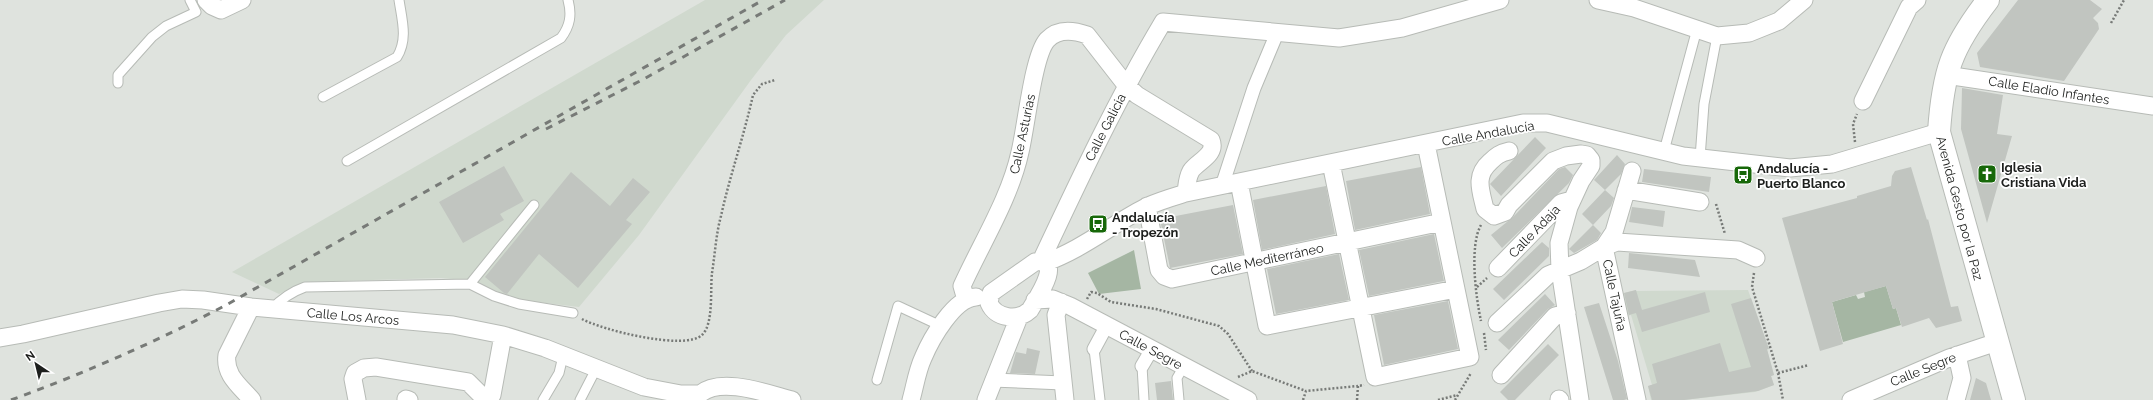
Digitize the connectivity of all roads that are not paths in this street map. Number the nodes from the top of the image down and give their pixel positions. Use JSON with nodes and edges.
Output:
{"nodes":[{"id":1,"x":190,"y":0,"type":"edge"},
{"id":2,"x":206,"y":0,"type":"edge"},
{"id":3,"x":242,"y":0,"type":"edge"},
{"id":4,"x":399,"y":0,"type":"edge"},
{"id":5,"x":568,"y":0,"type":"edge"},
{"id":6,"x":1500,"y":0,"type":"edge"},
{"id":7,"x":1598,"y":0,"type":"edge"},
{"id":8,"x":1804,"y":0,"type":"edge"},
{"id":9,"x":1917,"y":0,"type":"edge"},
{"id":10,"x":1988,"y":0,"type":"edge"},
{"id":11,"x":1697,"y":29,"type":"junction"},
{"id":12,"x":1277,"y":32,"type":"junction"},
{"id":13,"x":1717,"y":36,"type":"junction"},
{"id":14,"x":1946,"y":74,"type":"junction"},
{"id":15,"x":118,"y":83,"type":"dead end"},
{"id":16,"x":1126,"y":85,"type":"junction"},
{"id":17,"x":323,"y":97,"type":"dead end"},
{"id":18,"x":1863,"y":101,"type":"road end"},
{"id":19,"x":2153,"y":106,"type":"edge"},
{"id":20,"x":1939,"y":132,"type":"junction"},
{"id":21,"x":1426,"y":144,"type":"junction"},
{"id":22,"x":1509,"y":151,"type":"dead end"},
{"id":23,"x":1664,"y":151,"type":"junction"},
{"id":24,"x":1700,"y":158,"type":"junction"},
{"id":25,"x":347,"y":161,"type":"dead end"},
{"id":26,"x":1331,"y":163,"type":"junction"},
{"id":27,"x":1632,"y":171,"type":"dead end"},
{"id":28,"x":1239,"y":182,"type":"junction"},
{"id":29,"x":1222,"y":186,"type":"junction"},
{"id":30,"x":1626,"y":190,"type":"junction"},
{"id":31,"x":1186,"y":193,"type":"junction"},
{"id":32,"x":1572,"y":200,"type":"junction"},
{"id":33,"x":1700,"y":202,"type":"road end"},
{"id":34,"x":534,"y":205,"type":"dead end"},
{"id":35,"x":1147,"y":206,"type":"junction"},
{"id":36,"x":1442,"y":222,"type":"junction"},
{"id":37,"x":1053,"y":236,"type":"junction"},
{"id":38,"x":1347,"y":242,"type":"junction"},
{"id":39,"x":1604,"y":246,"type":"junction"},
{"id":40,"x":1068,"y":253,"type":"junction"},
{"id":41,"x":1756,"y":258,"type":"road end"},
{"id":42,"x":1255,"y":262,"type":"junction"},
{"id":43,"x":1498,"y":268,"type":"dead end"},
{"id":44,"x":1560,"y":270,"type":"junction"},
{"id":45,"x":1045,"y":271,"type":"junction"},
{"id":46,"x":470,"y":284,"type":"junction"},
{"id":47,"x":1456,"y":289,"type":"junction"},
{"id":48,"x":989,"y":298,"type":"junction"},
{"id":49,"x":966,"y":300,"type":"junction"},
{"id":50,"x":1035,"y":300,"type":"junction"},
{"id":51,"x":1057,"y":301,"type":"junction"},
{"id":52,"x":251,"y":307,"type":"junction"},
{"id":53,"x":1361,"y":308,"type":"junction"},
{"id":54,"x":272,"y":309,"type":"junction"},
{"id":55,"x":573,"y":313,"type":"road end"},
{"id":56,"x":1567,"y":313,"type":"junction"},
{"id":57,"x":1019,"y":317,"type":"junction"},
{"id":58,"x":1497,"y":322,"type":"dead end"},
{"id":59,"x":1107,"y":325,"type":"junction"},
{"id":60,"x":941,"y":326,"type":"junction"},
{"id":61,"x":503,"y":336,"type":"junction"},
{"id":62,"x":0,"y":338,"type":"edge"},
{"id":63,"x":1997,"y":342,"type":"junction"},
{"id":64,"x":1094,"y":349,"type":"joint"},
{"id":65,"x":1152,"y":349,"type":"junction"},
{"id":66,"x":1957,"y":355,"type":"junction"},
{"id":67,"x":563,"y":356,"type":"junction"},
{"id":68,"x":1142,"y":366,"type":"joint"},
{"id":69,"x":1184,"y":366,"type":"junction"},
{"id":70,"x":596,"y":369,"type":"junction"},
{"id":71,"x":1501,"y":375,"type":"dead end"},
{"id":72,"x":877,"y":380,"type":"dead end"},
{"id":73,"x":992,"y":380,"type":"junction"},
{"id":74,"x":1064,"y":392,"type":"edge"},
{"id":75,"x":700,"y":397,"type":"edge"},
{"id":76,"x":487,"y":398,"type":"edge"},
{"id":77,"x":252,"y":400,"type":"edge"},
{"id":78,"x":357,"y":400,"type":"edge"},
{"id":79,"x":543,"y":400,"type":"edge"},
{"id":80,"x":580,"y":400,"type":"edge"},
{"id":81,"x":792,"y":400,"type":"edge"},
{"id":82,"x":911,"y":400,"type":"edge"},
{"id":83,"x":986,"y":400,"type":"edge"},
{"id":84,"x":1100,"y":400,"type":"edge"},
{"id":85,"x":1144,"y":400,"type":"edge"},
{"id":86,"x":1179,"y":400,"type":"edge"},
{"id":87,"x":1248,"y":400,"type":"edge"},
{"id":88,"x":1580,"y":400,"type":"edge"},
{"id":89,"x":1637,"y":400,"type":"edge"},
{"id":90,"x":1851,"y":400,"type":"edge"},
{"id":91,"x":1956,"y":400,"type":"edge"},
{"id":92,"x":2014,"y":400,"type":"edge"}],
"edges":[{"from":1,"to":15,"type":"lane"},
{"from":2,"to":3,"type":"street"},
{"from":4,"to":17,"type":"lane"},
{"from":5,"to":25,"type":"lane"},
{"from":6,"to":12,"type":"street"},
{"from":7,"to":11,"type":"street"},
{"from":8,"to":13,"type":"street"},
{"from":9,"to":18,"type":"street"},
{"from":10,"to":14,"type":"main road","name":"Avenida Gesto por la Paz"},
{"from":11,"to":13,"type":"street"},
{"from":11,"to":23,"type":"lane"},
{"from":12,"to":16,"type":"street","name":"Calle Galicia"},
{"from":12,"to":29,"type":"street"},
{"from":13,"to":24,"type":"lane"},
{"from":14,"to":19,"type":"street","name":"Calle Eladio Infantes"},
{"from":14,"to":20,"type":"main road","name":"Avenida Gesto por la Paz"},
{"from":16,"to":31,"type":"street"},
{"from":16,"to":37,"type":"street","name":"Calle Galicia"},
{"from":16,"to":49,"type":"street","name":"Calle Asturias"},
{"from":20,"to":24,"type":"street","name":"Calle Andalucía"},
{"from":20,"to":63,"type":"main road","name":"Avenida Gesto por la Paz"},
{"from":21,"to":23,"type":"street","name":"Calle Andalucía"},
{"from":21,"to":26,"type":"street","name":"Calle Andalucía"},
{"from":21,"to":36,"type":"street"},
{"from":22,"to":32,"type":"street"},
{"from":23,"to":24,"type":"street","name":"Calle Andalucía"},
{"from":26,"to":28,"type":"street","name":"Calle Andalucía"},
{"from":26,"to":38,"type":"street"},
{"from":27,"to":30,"type":"street","name":"Calle Tajuña"},
{"from":28,"to":29,"type":"street","name":"Calle Andalucía"},
{"from":28,"to":42,"type":"street"},
{"from":29,"to":31,"type":"street","name":"Calle Andalucía"},
{"from":30,"to":33,"type":"street"},
{"from":30,"to":39,"type":"street","name":"Calle Tajuña"},
{"from":31,"to":35,"type":"street","name":"Calle Andalucía"},
{"from":32,"to":43,"type":"street","name":"Calle Adaja"},
{"from":32,"to":44,"type":"street"},
{"from":34,"to":46,"type":"lane"},
{"from":35,"to":40,"type":"street","name":"Calle Andalucía"},
{"from":35,"to":42,"type":"street","name":"Calle Mediterráneo"},
{"from":36,"to":38,"type":"street","name":"Calle Mediterráneo"},
{"from":36,"to":47,"type":"street"},
{"from":37,"to":40,"type":"street"},
{"from":37,"to":45,"type":"street","name":"Calle Galicia"},
{"from":38,"to":42,"type":"street","name":"Calle Mediterráneo"},
{"from":38,"to":53,"type":"street"},
{"from":39,"to":41,"type":"street"},
{"from":39,"to":44,"type":"street"},
{"from":39,"to":89,"type":"street","name":"Calle Tajuña"},
{"from":40,"to":45,"type":"street","name":"Calle Andalucía"},
{"from":42,"to":53,"type":"street"},
{"from":44,"to":56,"type":"street"},
{"from":44,"to":58,"type":"street"},
{"from":45,"to":48,"type":"street"},
{"from":45,"to":50,"type":"street"},
{"from":45,"to":51,"type":"street"},
{"from":46,"to":54,"type":"lane"},
{"from":46,"to":55,"type":"lane"},
{"from":47,"to":53,"type":"street"},
{"from":47,"to":53,"type":"street"},
{"from":48,"to":49,"type":"street"},
{"from":48,"to":57,"type":"street"},
{"from":49,"to":60,"type":"street"},
{"from":50,"to":51,"type":"street","name":"Calle Segre"},
{"from":50,"to":57,"type":"street"},
{"from":51,"to":59,"type":"street","name":"Calle Segre"},
{"from":51,"to":74,"type":"street"},
{"from":52,"to":54,"type":"street","name":"Calle Los Arcos"},
{"from":52,"to":62,"type":"street","name":"Calle Los Arcos"},
{"from":52,"to":77,"type":"street"},
{"from":54,"to":61,"type":"street","name":"Calle Los Arcos"},
{"from":56,"to":71,"type":"street"},
{"from":56,"to":88,"type":"street"},
{"from":57,"to":73,"type":"street"},
{"from":59,"to":64,"type":"street"},
{"from":59,"to":65,"type":"street","name":"Calle Segre"},
{"from":60,"to":72,"type":"lane"},
{"from":60,"to":82,"type":"street"},
{"from":61,"to":67,"type":"street","name":"Calle Los Arcos"},
{"from":61,"to":76,"type":"street"},
{"from":63,"to":66,"type":"street","name":"Calle Segre"},
{"from":63,"to":92,"type":"main road","name":"Avenida Gesto por la Paz"},
{"from":64,"to":84,"type":"lane"},
{"from":65,"to":68,"type":"street"},
{"from":65,"to":69,"type":"street","name":"Calle Segre"},
{"from":66,"to":90,"type":"street","name":"Calle Segre"},
{"from":66,"to":91,"type":"street"},
{"from":67,"to":70,"type":"street","name":"Calle Los Arcos"},
{"from":67,"to":79,"type":"lane"},
{"from":68,"to":85,"type":"lane"},
{"from":69,"to":86,"type":"lane"},
{"from":69,"to":87,"type":"street","name":"Calle Segre"},
{"from":70,"to":75,"type":"street","name":"Calle Los Arcos"},
{"from":70,"to":80,"type":"lane"},
{"from":73,"to":74,"type":"street"},
{"from":73,"to":83,"type":"street"},
{"from":75,"to":81,"type":"street","name":"Calle Los Arcos"},
{"from":76,"to":78,"type":"street"}]}
